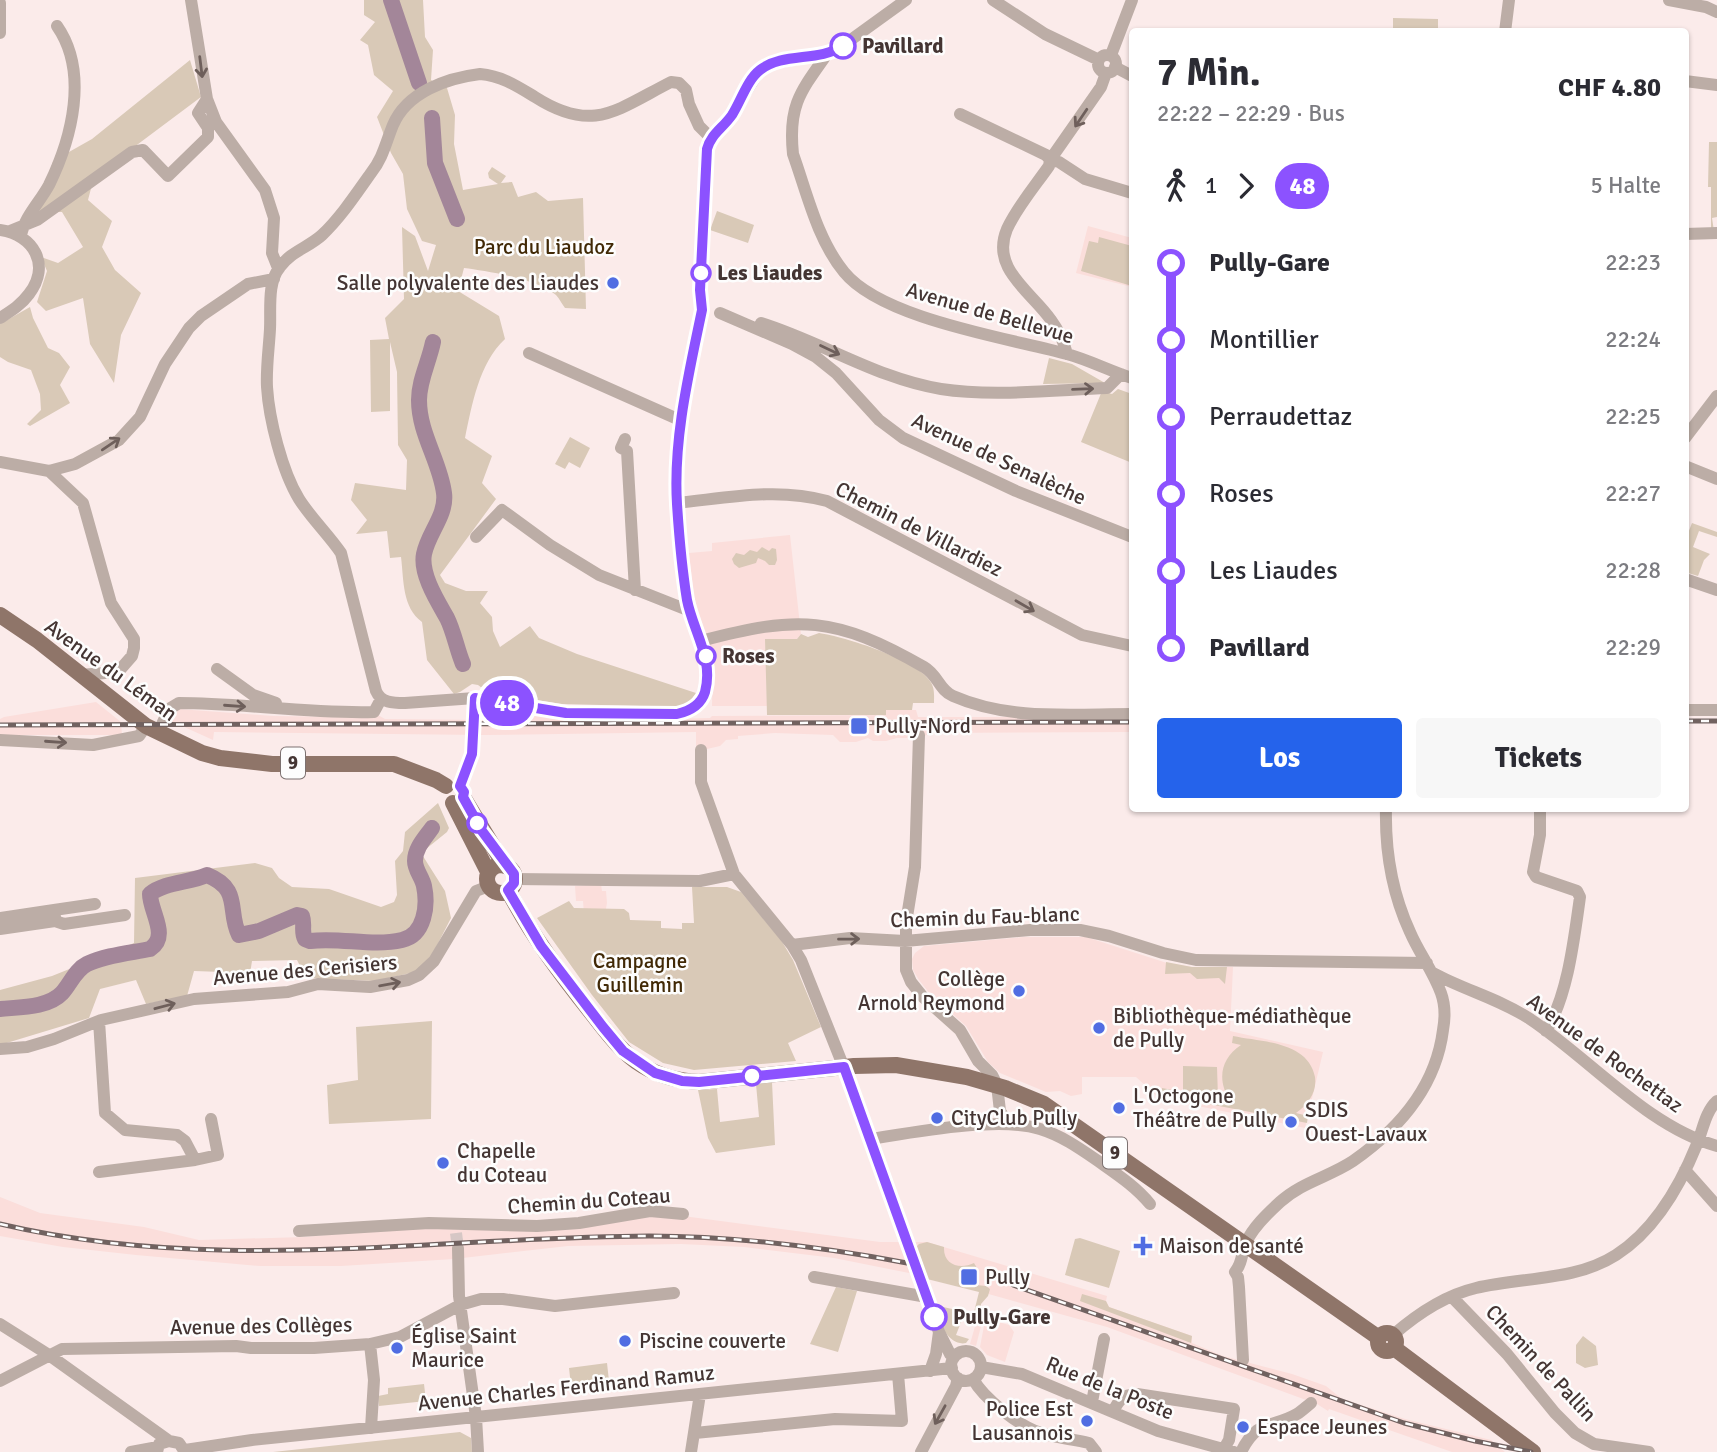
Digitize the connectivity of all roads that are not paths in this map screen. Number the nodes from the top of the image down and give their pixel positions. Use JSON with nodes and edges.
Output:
{"nodes":[{"id":1,"x":191,"y":0,"type":"edge"},
{"id":2,"x":906,"y":0,"type":"edge"},
{"id":3,"x":993,"y":0,"type":"edge"},
{"id":4,"x":1132,"y":0,"type":"edge"},
{"id":5,"x":1509,"y":0,"type":"edge"},
{"id":6,"x":1669,"y":0,"type":"edge"},
{"id":7,"x":0,"y":4,"type":"edge"},
{"id":8,"x":1717,"y":12,"type":"edge"},
{"id":9,"x":57,"y":26,"type":"dead end"},
{"id":10,"x":1506,"y":28,"type":"edge"},
{"id":11,"x":0,"y":33,"type":"edge"},
{"id":12,"x":827,"y":54,"type":"junction"},
{"id":13,"x":1108,"y":64,"type":"junction"},
{"id":14,"x":1129,"y":74,"type":"edge"},
{"id":15,"x":1689,"y":82,"type":"edge"},
{"id":16,"x":1717,"y":85,"type":"edge"},
{"id":17,"x":207,"y":99,"type":"junction"},
{"id":18,"x":960,"y":114,"type":"dead end"},
{"id":19,"x":710,"y":137,"type":"junction"},
{"id":20,"x":1050,"y":160,"type":"junction"},
{"id":21,"x":1129,"y":192,"type":"edge"},
{"id":22,"x":13,"y":231,"type":"edge"},
{"id":23,"x":1717,"y":233,"type":"edge"},
{"id":24,"x":1689,"y":234,"type":"edge"},
{"id":25,"x":276,"y":274,"type":"junction"},
{"id":26,"x":702,"y":310,"type":"junction"},
{"id":27,"x":720,"y":313,"type":"junction"},
{"id":28,"x":0,"y":318,"type":"edge"},
{"id":29,"x":529,"y":353,"type":"dead end"},
{"id":30,"x":1068,"y":354,"type":"junction"},
{"id":31,"x":1127,"y":376,"type":"edge"},
{"id":32,"x":1717,"y":396,"type":"edge"},
{"id":33,"x":682,"y":421,"type":"junction"},
{"id":34,"x":1689,"y":433,"type":"edge"},
{"id":35,"x":625,"y":439,"type":"dead end"},
{"id":36,"x":0,"y":462,"type":"edge"},
{"id":37,"x":1689,"y":468,"type":"edge"},
{"id":38,"x":49,"y":471,"type":"junction"},
{"id":39,"x":1717,"y":479,"type":"edge"},
{"id":40,"x":677,"y":503,"type":"junction"},
{"id":41,"x":1129,"y":536,"type":"edge"},
{"id":42,"x":476,"y":537,"type":"dead end"},
{"id":43,"x":1689,"y":580,"type":"edge"},
{"id":44,"x":635,"y":590,"type":"junction"},
{"id":45,"x":1717,"y":590,"type":"edge"},
{"id":46,"x":690,"y":611,"type":"junction"},
{"id":47,"x":0,"y":615,"type":"edge"},
{"id":48,"x":701,"y":641,"type":"junction"},
{"id":49,"x":1129,"y":645,"type":"edge"},
{"id":50,"x":217,"y":669,"type":"dead end"},
{"id":51,"x":80,"y":675,"type":"junction"},
{"id":52,"x":475,"y":698,"type":"junction"},
{"id":53,"x":384,"y":700,"type":"junction"},
{"id":54,"x":1689,"y":710,"type":"edge"},
{"id":55,"x":1717,"y":710,"type":"edge"},
{"id":56,"x":317,"y":712,"type":"junction"},
{"id":57,"x":1129,"y":714,"type":"edge"},
{"id":58,"x":475,"y":720,"type":"dead end"},
{"id":59,"x":148,"y":732,"type":"junction"},
{"id":60,"x":474,"y":733,"type":"dead end"},
{"id":61,"x":919,"y":735,"type":"dead end"},
{"id":62,"x":0,"y":740,"type":"edge"},
{"id":63,"x":701,"y":750,"type":"dead end"},
{"id":64,"x":455,"y":793,"type":"junction"},
{"id":65,"x":1386,"y":812,"type":"edge"},
{"id":66,"x":1540,"y":812,"type":"edge"},
{"id":67,"x":734,"y":874,"type":"junction"},
{"id":68,"x":509,"y":878,"type":"junction"},
{"id":69,"x":489,"y":879,"type":"junction"},
{"id":70,"x":95,"y":904,"type":"dead end"},
{"id":71,"x":54,"y":915,"type":"junction"},
{"id":72,"x":125,"y":915,"type":"dead end"},
{"id":73,"x":0,"y":918,"type":"edge"},
{"id":74,"x":0,"y":929,"type":"edge"},
{"id":75,"x":905,"y":941,"type":"junction"},
{"id":76,"x":792,"y":945,"type":"junction"},
{"id":77,"x":1430,"y":968,"type":"junction"},
{"id":78,"x":99,"y":1021,"type":"junction"},
{"id":79,"x":1546,"y":1031,"type":"junction"},
{"id":80,"x":0,"y":1049,"type":"edge"},
{"id":81,"x":978,"y":1061,"type":"junction"},
{"id":82,"x":844,"y":1067,"type":"junction"},
{"id":83,"x":967,"y":1077,"type":"junction"},
{"id":84,"x":997,"y":1085,"type":"junction"},
{"id":85,"x":1018,"y":1093,"type":"junction"},
{"id":86,"x":1717,"y":1101,"type":"edge"},
{"id":87,"x":1000,"y":1111,"type":"junction"},
{"id":88,"x":211,"y":1119,"type":"dead end"},
{"id":89,"x":1008,"y":1123,"type":"junction"},
{"id":90,"x":871,"y":1139,"type":"junction"},
{"id":91,"x":1699,"y":1141,"type":"junction"},
{"id":92,"x":1717,"y":1146,"type":"edge"},
{"id":93,"x":195,"y":1160,"type":"junction"},
{"id":94,"x":1685,"y":1170,"type":"junction"},
{"id":95,"x":99,"y":1172,"type":"dead end"},
{"id":96,"x":1150,"y":1204,"type":"dead end"},
{"id":97,"x":1717,"y":1206,"type":"edge"},
{"id":98,"x":683,"y":1214,"type":"dead end"},
{"id":99,"x":299,"y":1231,"type":"dead end"},
{"id":100,"x":1245,"y":1243,"type":"junction"},
{"id":101,"x":458,"y":1248,"type":"tunnel mouth"},
{"id":102,"x":814,"y":1276,"type":"dead end"},
{"id":103,"x":674,"y":1293,"type":"dead end"},
{"id":104,"x":927,"y":1297,"type":"junction"},
{"id":105,"x":1452,"y":1297,"type":"junction"},
{"id":106,"x":460,"y":1304,"type":"junction"},
{"id":107,"x":0,"y":1324,"type":"edge"},
{"id":108,"x":939,"y":1332,"type":"junction"},
{"id":109,"x":1104,"y":1339,"type":"dead end"},
{"id":110,"x":1389,"y":1340,"type":"junction"},
{"id":111,"x":370,"y":1343,"type":"junction"},
{"id":112,"x":49,"y":1355,"type":"junction"},
{"id":113,"x":1243,"y":1360,"type":"dead end"},
{"id":114,"x":981,"y":1367,"type":"junction"},
{"id":115,"x":955,"y":1368,"type":"junction"},
{"id":116,"x":930,"y":1371,"type":"junction"},
{"id":117,"x":898,"y":1374,"type":"junction"},
{"id":118,"x":973,"y":1379,"type":"junction"},
{"id":119,"x":0,"y":1381,"type":"edge"},
{"id":120,"x":700,"y":1394,"type":"junction"},
{"id":121,"x":1092,"y":1402,"type":"junction"},
{"id":122,"x":1464,"y":1402,"type":"junction"},
{"id":123,"x":1311,"y":1403,"type":"dead end"},
{"id":124,"x":1113,"y":1412,"type":"junction"},
{"id":125,"x":476,"y":1417,"type":"junction"},
{"id":126,"x":147,"y":1425,"type":"junction"},
{"id":127,"x":371,"y":1428,"type":"junction"},
{"id":128,"x":695,"y":1433,"type":"junction"},
{"id":129,"x":161,"y":1446,"type":"edge"},
{"id":130,"x":1093,"y":1447,"type":"edge"},
{"id":131,"x":136,"y":1451,"type":"edge"},
{"id":132,"x":185,"y":1451,"type":"edge"},
{"id":133,"x":1227,"y":1451,"type":"edge"},
{"id":134,"x":478,"y":1452,"type":"edge"},
{"id":135,"x":691,"y":1452,"type":"edge"},
{"id":136,"x":920,"y":1452,"type":"edge"},
{"id":137,"x":1241,"y":1452,"type":"edge"},
{"id":138,"x":1517,"y":1452,"type":"edge"},
{"id":139,"x":1533,"y":1452,"type":"edge"},
{"id":140,"x":1648,"y":1452,"type":"edge"}],
"edges":[{"from":1,"to":17,"type":"street","one_way":true},
{"from":2,"to":12,"type":"street"},
{"from":3,"to":13,"type":"street"},
{"from":4,"to":13,"type":"street"},
{"from":5,"to":10,"type":"street"},
{"from":6,"to":8,"type":"street"},
{"from":7,"to":11,"type":"street"},
{"from":9,"to":22,"type":"street"},
{"from":12,"to":19,"type":"street"},
{"from":12,"to":30,"type":"street","name":"Avenue de Bellevue"},
{"from":13,"to":14,"type":"street"},
{"from":13,"to":20,"type":"street","one_way":true},
{"from":15,"to":16,"type":"street"},
{"from":17,"to":22,"type":"street"},
{"from":17,"to":25,"type":"street"},
{"from":18,"to":20,"type":"street"},
{"from":19,"to":25,"type":"street"},
{"from":19,"to":26,"type":"street"},
{"from":20,"to":21,"type":"street"},
{"from":20,"to":30,"type":"street"},
{"from":22,"to":28,"type":"street"},
{"from":23,"to":24,"type":"street"},
{"from":38,"to":25,"type":"street","one_way":true},
{"from":25,"to":53,"type":"street"},
{"from":26,"to":27,"type":"street"},
{"from":26,"to":33,"type":"street"},
{"from":27,"to":31,"type":"street","one_way":true},
{"from":27,"to":41,"type":"street","name":"Avenue de Senalèche"},
{"from":29,"to":33,"type":"street"},
{"from":30,"to":31,"type":"street","name":"Avenue de Bellevue"},
{"from":32,"to":34,"type":"street"},
{"from":33,"to":40,"type":"street"},
{"from":35,"to":44,"type":"street"},
{"from":36,"to":38,"type":"street"},
{"from":37,"to":39,"type":"street"},
{"from":38,"to":51,"type":"street"},
{"from":40,"to":46,"type":"street"},
{"from":40,"to":49,"type":"street","name":"Chemin de Villardiez","one_way":true},
{"from":42,"to":44,"type":"street"},
{"from":43,"to":45,"type":"street"},
{"from":44,"to":46,"type":"street"},
{"from":46,"to":48,"type":"street"},
{"from":47,"to":51,"type":"main road","name":"Avenue du Léman","number":"9"},
{"from":48,"to":52,"type":"street"},
{"from":48,"to":57,"type":"street"},
{"from":50,"to":56,"type":"street"},
{"from":51,"to":59,"type":"main road","name":"Avenue du Léman","number":"9"},
{"from":52,"to":53,"type":"street"},
{"from":52,"to":58,"type":"street"},
{"from":53,"to":56,"type":"street"},
{"from":54,"to":55,"type":"street"},
{"from":59,"to":56,"type":"street","one_way":true},
{"from":62,"to":59,"type":"street","one_way":true},
{"from":59,"to":64,"type":"main road","name":"Avenue du Léman","number":"9"},
{"from":60,"to":64,"type":"street"},
{"from":61,"to":75,"type":"street"},
{"from":63,"to":67,"type":"street"},
{"from":64,"to":68,"type":"main road","number":"9"},
{"from":64,"to":69,"type":"main road"},
{"from":65,"to":77,"type":"street"},
{"from":66,"to":79,"type":"street"},
{"from":67,"to":68,"type":"street"},
{"from":67,"to":76,"type":"street"},
{"from":68,"to":69,"type":"main road"},
{"from":68,"to":69,"type":"main road"},
{"from":68,"to":82,"type":"main road","number":"9"},
{"from":78,"to":69,"type":"street","name":"Avenue des Cerisiers","one_way":true},
{"from":70,"to":71,"type":"street"},
{"from":71,"to":72,"type":"street"},
{"from":71,"to":73,"type":"street"},
{"from":71,"to":74,"type":"street"},
{"from":76,"to":75,"type":"street","name":"Chemin du Fau-blanc","one_way":true},
{"from":75,"to":77,"type":"street","name":"Chemin du Fau-blanc"},
{"from":75,"to":81,"type":"street"},
{"from":76,"to":82,"type":"street"},
{"from":77,"to":79,"type":"street","name":"Avenue de Rochettaz"},
{"from":77,"to":100,"type":"street"},
{"from":78,"to":80,"type":"street","name":"Avenue des Cerisiers"},
{"from":78,"to":93,"type":"street"},
{"from":79,"to":91,"type":"street","name":"Avenue de Rochettaz"},
{"from":81,"to":83,"type":"street"},
{"from":81,"to":84,"type":"street"},
{"from":82,"to":83,"type":"main road","number":"9"},
{"from":82,"to":90,"type":"street"},
{"from":83,"to":84,"type":"main road","number":"9"},
{"from":84,"to":85,"type":"main road","number":"9"},
{"from":84,"to":87,"type":"street"},
{"from":85,"to":87,"type":"street"},
{"from":85,"to":100,"type":"main road","number":"9"},
{"from":86,"to":91,"type":"street"},
{"from":87,"to":89,"type":"street"},
{"from":88,"to":93,"type":"street"},
{"from":89,"to":90,"type":"street"},
{"from":89,"to":96,"type":"street"},
{"from":90,"to":104,"type":"street"},
{"from":91,"to":92,"type":"street","name":"Avenue de Rochettaz"},
{"from":91,"to":94,"type":"street"},
{"from":93,"to":95,"type":"street"},
{"from":94,"to":97,"type":"street"},
{"from":94,"to":105,"type":"street"},
{"from":98,"to":99,"type":"street","name":"Chemin du Coteau"},
{"from":100,"to":110,"type":"main road"},
{"from":100,"to":113,"type":"street"},
{"from":101,"to":106,"type":"street"},
{"from":102,"to":104,"type":"street"},
{"from":103,"to":106,"type":"street","name":"Avenue des Collèges"},
{"from":104,"to":108,"type":"street"},
{"from":105,"to":110,"type":"street"},
{"from":105,"to":140,"type":"street","name":"Chemin de Pallin"},
{"from":106,"to":111,"type":"street","name":"Avenue des Collèges"},
{"from":106,"to":125,"type":"street"},
{"from":107,"to":112,"type":"street"},
{"from":108,"to":115,"type":"street"},
{"from":108,"to":116,"type":"street"},
{"from":109,"to":121,"type":"street"},
{"from":110,"to":122,"type":"main road"},
{"from":111,"to":112,"type":"street","name":"Avenue des Collèges"},
{"from":111,"to":127,"type":"street"},
{"from":112,"to":119,"type":"street","name":"Avenue des Collèges"},
{"from":112,"to":126,"type":"street"},
{"from":114,"to":115,"type":"street"},
{"from":114,"to":118,"type":"street"},
{"from":114,"to":121,"type":"street","name":"Rue de la Poste"},
{"from":115,"to":116,"type":"street","name":"Avenue Charles Ferdinand Ramuz"},
{"from":115,"to":118,"type":"street"},
{"from":115,"to":136,"type":"street","one_way":true},
{"from":116,"to":117,"type":"street","name":"Avenue Charles Ferdinand Ramuz"},
{"from":117,"to":120,"type":"street","name":"Avenue Charles Ferdinand Ramuz"},
{"from":117,"to":128,"type":"street"},
{"from":118,"to":130,"type":"street"},
{"from":120,"to":125,"type":"street","name":"Avenue Charles Ferdinand Ramuz"},
{"from":120,"to":128,"type":"street"},
{"from":121,"to":124,"type":"street","name":"Rue de la Poste"},
{"from":122,"to":138,"type":"main road"},
{"from":122,"to":139,"type":"main road"},
{"from":123,"to":137,"type":"street"},
{"from":124,"to":133,"type":"street","name":"Rue de la Poste"},
{"from":124,"to":133,"type":"street"},
{"from":125,"to":127,"type":"street","name":"Avenue Charles Ferdinand Ramuz"},
{"from":125,"to":134,"type":"street"},
{"from":126,"to":129,"type":"street"},
{"from":126,"to":131,"type":"street"},
{"from":127,"to":132,"type":"street","name":"Avenue Charles Ferdinand Ramuz"},
{"from":128,"to":135,"type":"street"},
{"from":129,"to":131,"type":"street"},
{"from":129,"to":132,"type":"street"}]}
